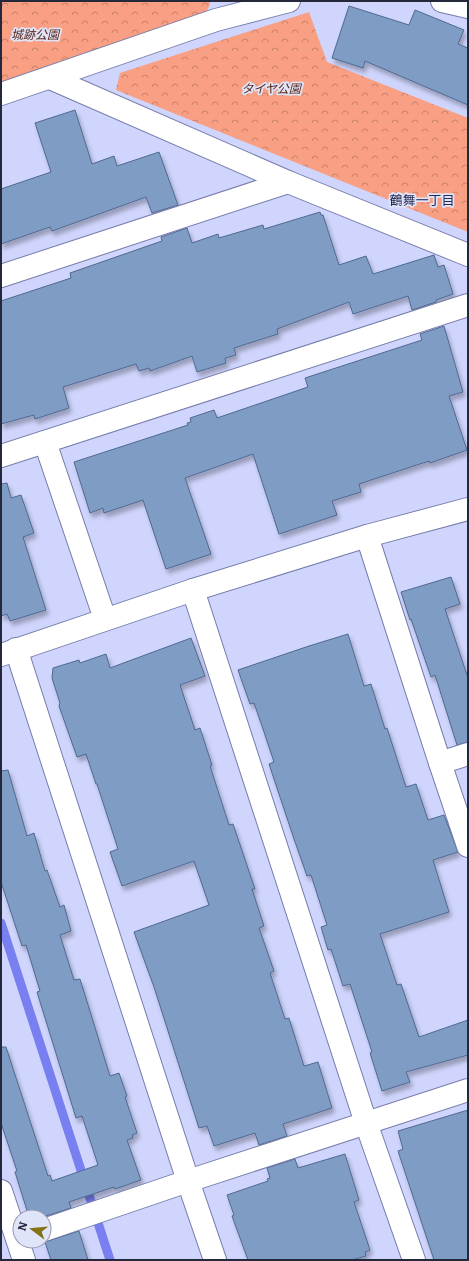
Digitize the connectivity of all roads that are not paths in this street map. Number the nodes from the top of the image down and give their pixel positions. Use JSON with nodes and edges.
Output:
{"nodes":[{"id":1,"x":289,"y":1,"type":"edge"},
{"id":2,"x":442,"y":1,"type":"edge"},
{"id":3,"x":468,"y":7,"type":"edge"},
{"id":4,"x":225,"y":9,"type":"edge"},
{"id":5,"x":50,"y":78,"type":"junction"},
{"id":6,"x":1,"y":94,"type":"edge"},
{"id":7,"x":288,"y":182,"type":"junction"},
{"id":8,"x":468,"y":255,"type":"edge"},
{"id":9,"x":1,"y":276,"type":"edge"},
{"id":10,"x":468,"y":305,"type":"edge"},
{"id":11,"x":45,"y":442,"type":"junction"},
{"id":12,"x":1,"y":456,"type":"edge"},
{"id":13,"x":468,"y":509,"type":"edge"},
{"id":14,"x":367,"y":536,"type":"junction"},
{"id":15,"x":192,"y":590,"type":"junction"},
{"id":16,"x":105,"y":619,"type":"junction"},
{"id":17,"x":9,"y":652,"type":"edge"},
{"id":18,"x":468,"y":754,"type":"edge"},
{"id":19,"x":440,"y":763,"type":"junction"},
{"id":20,"x":468,"y":846,"type":"edge"},
{"id":21,"x":468,"y":1090,"type":"edge"},
{"id":22,"x":366,"y":1123,"type":"junction"},
{"id":23,"x":188,"y":1181,"type":"junction"},
{"id":24,"x":1,"y":1191,"type":"edge"},
{"id":25,"x":52,"y":1227,"type":"edge"},
{"id":26,"x":12,"y":1237,"type":"edge"},
{"id":27,"x":18,"y":1249,"type":"edge"},
{"id":28,"x":24,"y":1260,"type":"edge"},
{"id":29,"x":215,"y":1260,"type":"edge"},
{"id":30,"x":414,"y":1260,"type":"edge"}],
"edges":[{"from":1,"to":4,"type":"street"},
{"from":2,"to":3,"type":"street"},
{"from":4,"to":5,"type":"street"},
{"from":5,"to":6,"type":"street"},
{"from":5,"to":7,"type":"street"},
{"from":7,"to":8,"type":"street"},
{"from":7,"to":9,"type":"street"},
{"from":10,"to":11,"type":"street"},
{"from":11,"to":12,"type":"street"},
{"from":11,"to":16,"type":"street"},
{"from":13,"to":14,"type":"street"},
{"from":14,"to":15,"type":"street"},
{"from":14,"to":19,"type":"street"},
{"from":15,"to":16,"type":"street"},
{"from":15,"to":22,"type":"street"},
{"from":16,"to":17,"type":"street"},
{"from":17,"to":23,"type":"street"},
{"from":18,"to":19,"type":"street"},
{"from":19,"to":20,"type":"street"},
{"from":21,"to":22,"type":"street"},
{"from":22,"to":23,"type":"street"},
{"from":22,"to":30,"type":"street"},
{"from":23,"to":25,"type":"street"},
{"from":23,"to":29,"type":"street"},
{"from":24,"to":26,"type":"street"},
{"from":27,"to":28,"type":"street"}]}
